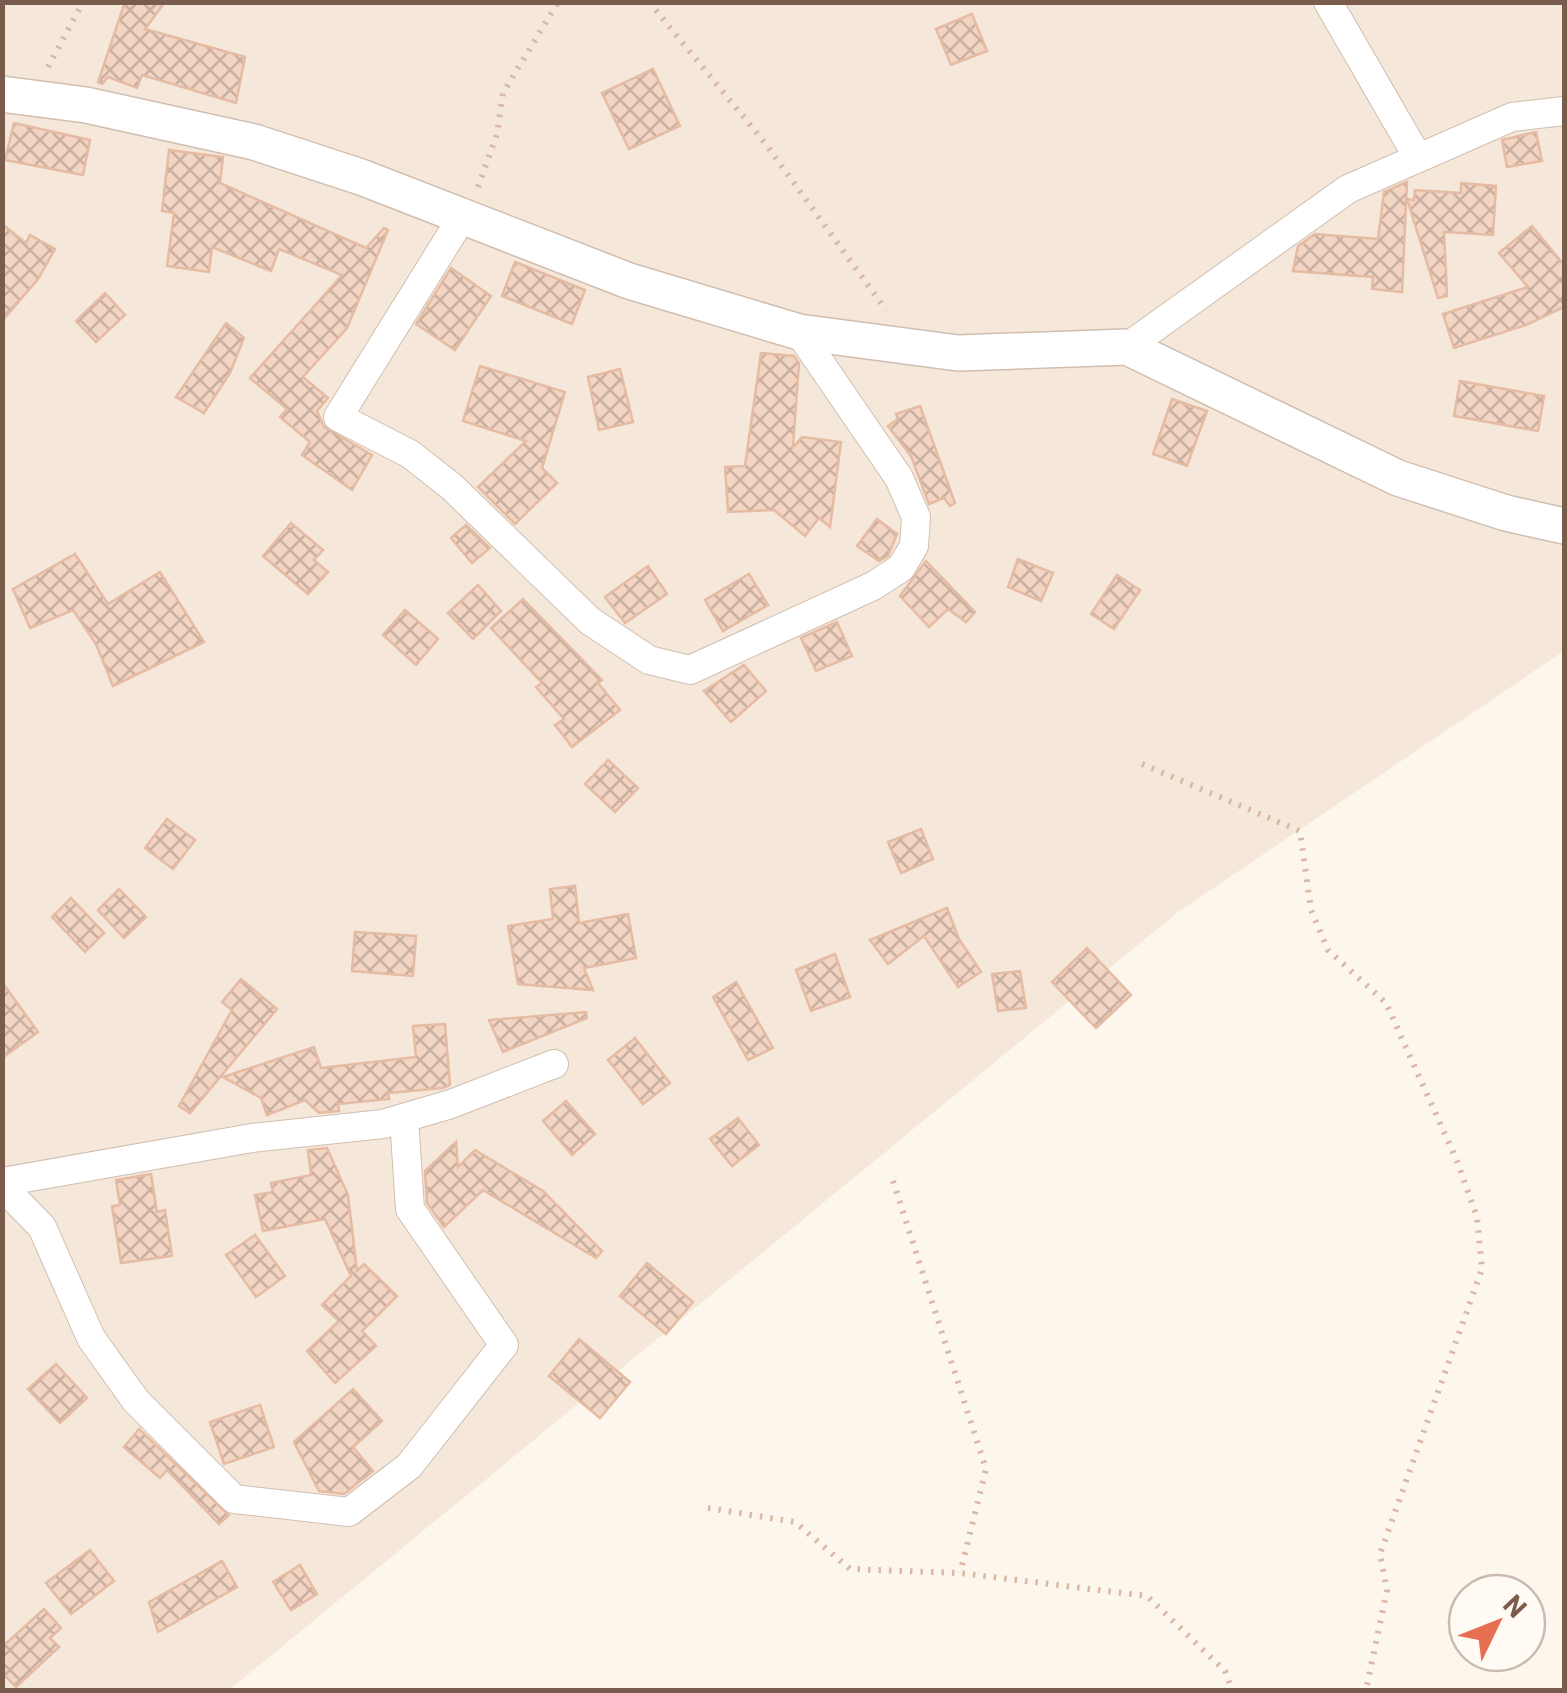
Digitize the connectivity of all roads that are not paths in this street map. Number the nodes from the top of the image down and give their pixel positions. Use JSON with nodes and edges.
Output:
{"nodes":[{"id":1,"x":1328,"y":2,"type":"edge"},
{"id":2,"x":16,"y":96,"type":"edge"},
{"id":3,"x":1564,"y":110,"type":"edge"},
{"id":4,"x":1418,"y":156,"type":"junction"},
{"id":5,"x":461,"y":219,"type":"junction"},
{"id":6,"x":799,"y":332,"type":"junction"},
{"id":7,"x":1127,"y":347,"type":"junction"},
{"id":8,"x":1564,"y":526,"type":"edge"},
{"id":9,"x":554,"y":1064,"type":"dead end"},
{"id":10,"x":404,"y":1118,"type":"junction"},
{"id":11,"x":2,"y":1184,"type":"edge"}],
"edges":[{"from":1,"to":4,"type":"street"},
{"from":2,"to":5,"type":"street"},
{"from":3,"to":4,"type":"street"},
{"from":4,"to":7,"type":"street"},
{"from":5,"to":6,"type":"street"},
{"from":5,"to":6,"type":"street"},
{"from":6,"to":7,"type":"street"},
{"from":7,"to":8,"type":"street"},
{"from":9,"to":10,"type":"street"},
{"from":10,"to":11,"type":"street"},
{"from":10,"to":11,"type":"street"}]}
